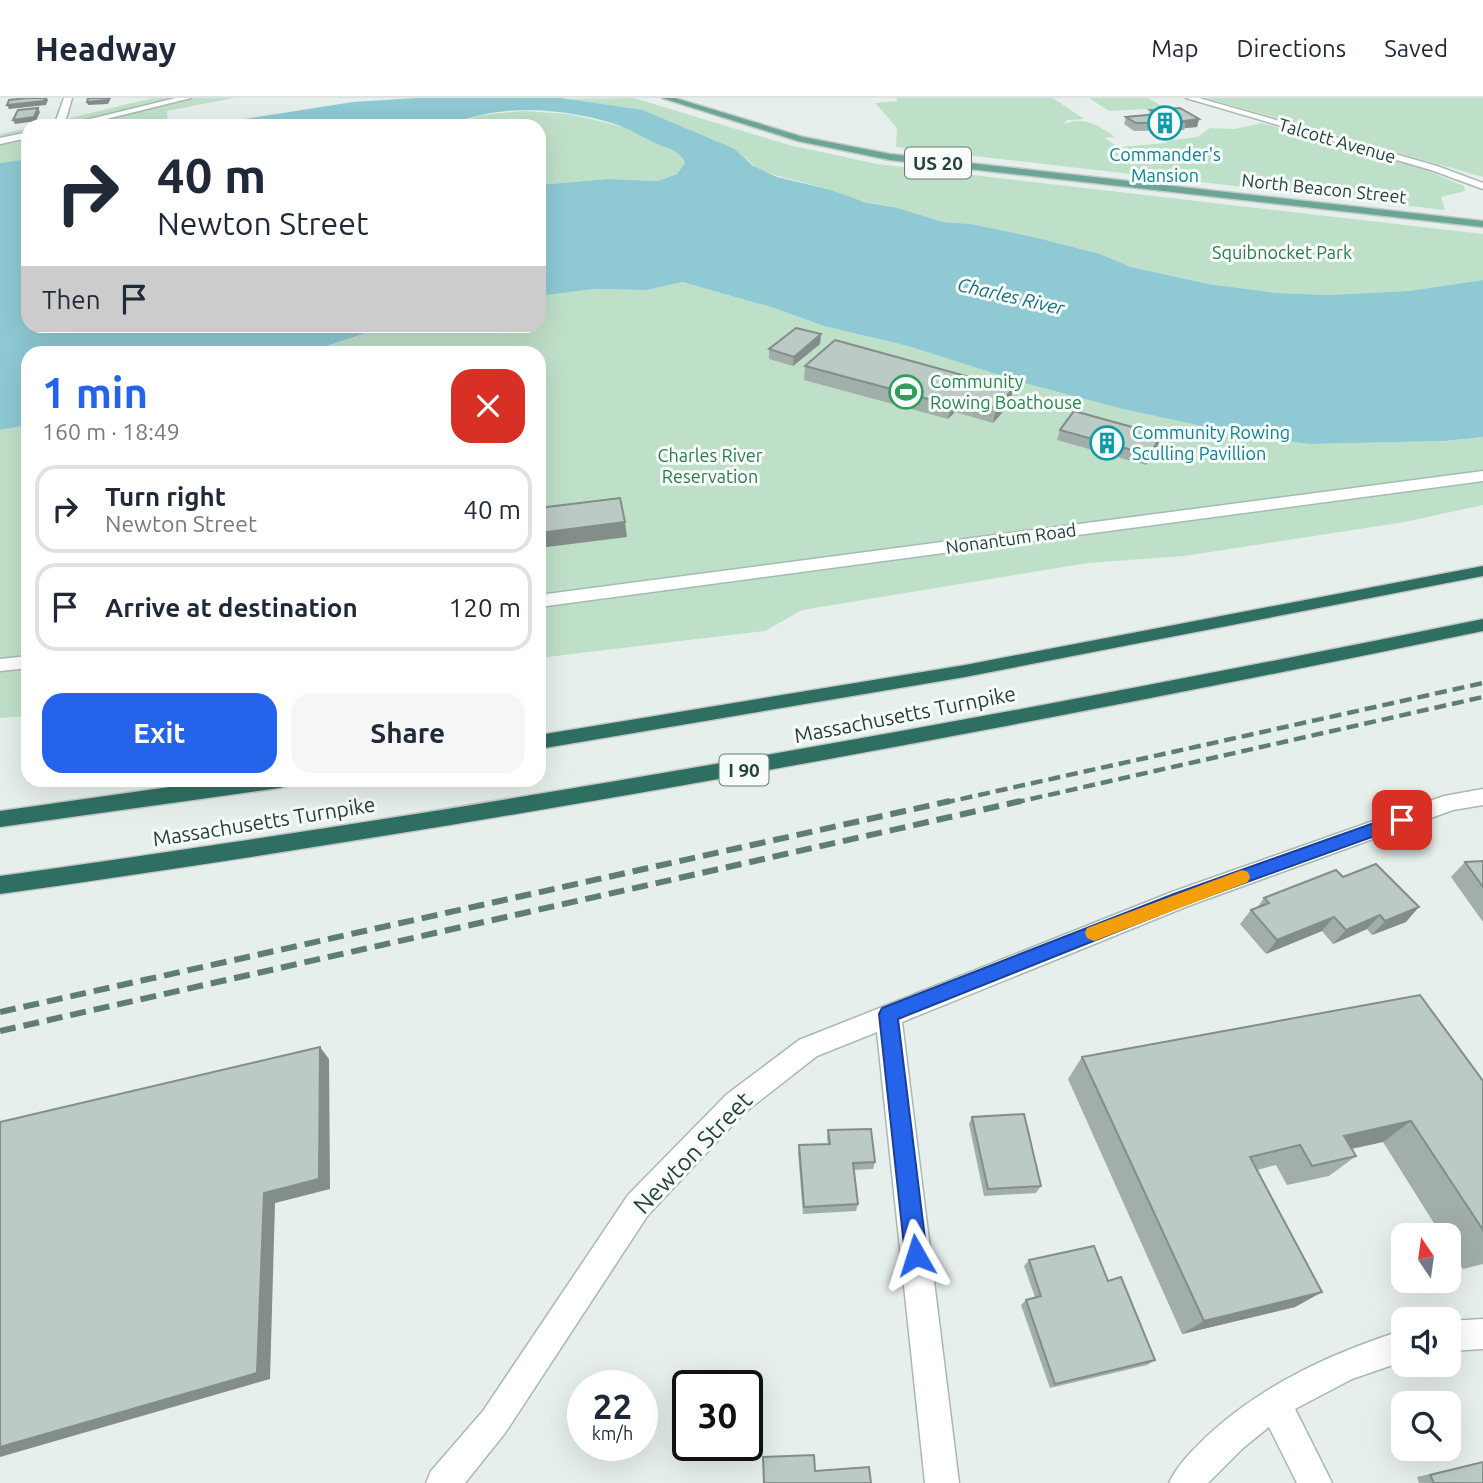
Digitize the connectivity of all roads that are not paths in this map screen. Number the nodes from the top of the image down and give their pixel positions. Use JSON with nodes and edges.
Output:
{"nodes":[{"id":1,"x":68,"y":98,"type":"edge"},
{"id":2,"x":187,"y":98,"type":"edge"},
{"id":3,"x":666,"y":98,"type":"edge"},
{"id":4,"x":1190,"y":98,"type":"edge"},
{"id":5,"x":61,"y":119,"type":"edge"},
{"id":6,"x":96,"y":119,"type":"edge"},
{"id":7,"x":21,"y":136,"type":"edge"},
{"id":8,"x":0,"y":141,"type":"edge"},
{"id":9,"x":1483,"y":186,"type":"edge"},
{"id":10,"x":1483,"y":224,"type":"edge"},
{"id":11,"x":1483,"y":476,"type":"edge"},
{"id":12,"x":1483,"y":571,"type":"edge"},
{"id":13,"x":546,"y":600,"type":"edge"},
{"id":14,"x":1483,"y":625,"type":"edge"},
{"id":15,"x":21,"y":663,"type":"edge"},
{"id":16,"x":0,"y":665,"type":"edge"},
{"id":17,"x":546,"y":741,"type":"edge"},
{"id":18,"x":230,"y":787,"type":"edge"},
{"id":19,"x":1483,"y":797,"type":"edge"},
{"id":20,"x":0,"y":819,"type":"edge"},
{"id":21,"x":0,"y":885,"type":"edge"},
{"id":22,"x":888,"y":1014,"type":"junction"},
{"id":23,"x":1483,"y":1334,"type":"edge"},
{"id":24,"x":1461,"y":1335,"type":"edge"},
{"id":25,"x":1391,"y":1349,"type":"edge"},
{"id":26,"x":1273,"y":1403,"type":"junction"},
{"id":27,"x":443,"y":1483,"type":"edge"},
{"id":28,"x":942,"y":1483,"type":"edge"},
{"id":29,"x":1186,"y":1483,"type":"edge"},
{"id":30,"x":1315,"y":1483,"type":"edge"}],
"edges":[{"from":1,"to":5,"type":"street"},
{"from":2,"to":6,"type":"street"},
{"from":3,"to":10,"type":"main road","name":"North Beacon Street","number":"US 20"},
{"from":4,"to":9,"type":"street","name":"Talcott Avenue"},
{"from":7,"to":8,"type":"street"},
{"from":11,"to":13,"type":"street","name":"Nonantum Road"},
{"from":12,"to":17,"type":"highway","name":"Massachusetts Turnpike"},
{"from":14,"to":21,"type":"highway","name":"Massachusetts Turnpike","number":"I 90"},
{"from":15,"to":16,"type":"street"},
{"from":18,"to":20,"type":"highway","name":"Massachusetts Turnpike"},
{"from":19,"to":22,"type":"street","name":"Newton Street"},
{"from":22,"to":27,"type":"street","name":"Newton Street"},
{"from":22,"to":28,"type":"street"},
{"from":23,"to":24,"type":"street"},
{"from":25,"to":26,"type":"street"},
{"from":26,"to":29,"type":"street"},
{"from":26,"to":30,"type":"street"}]}
